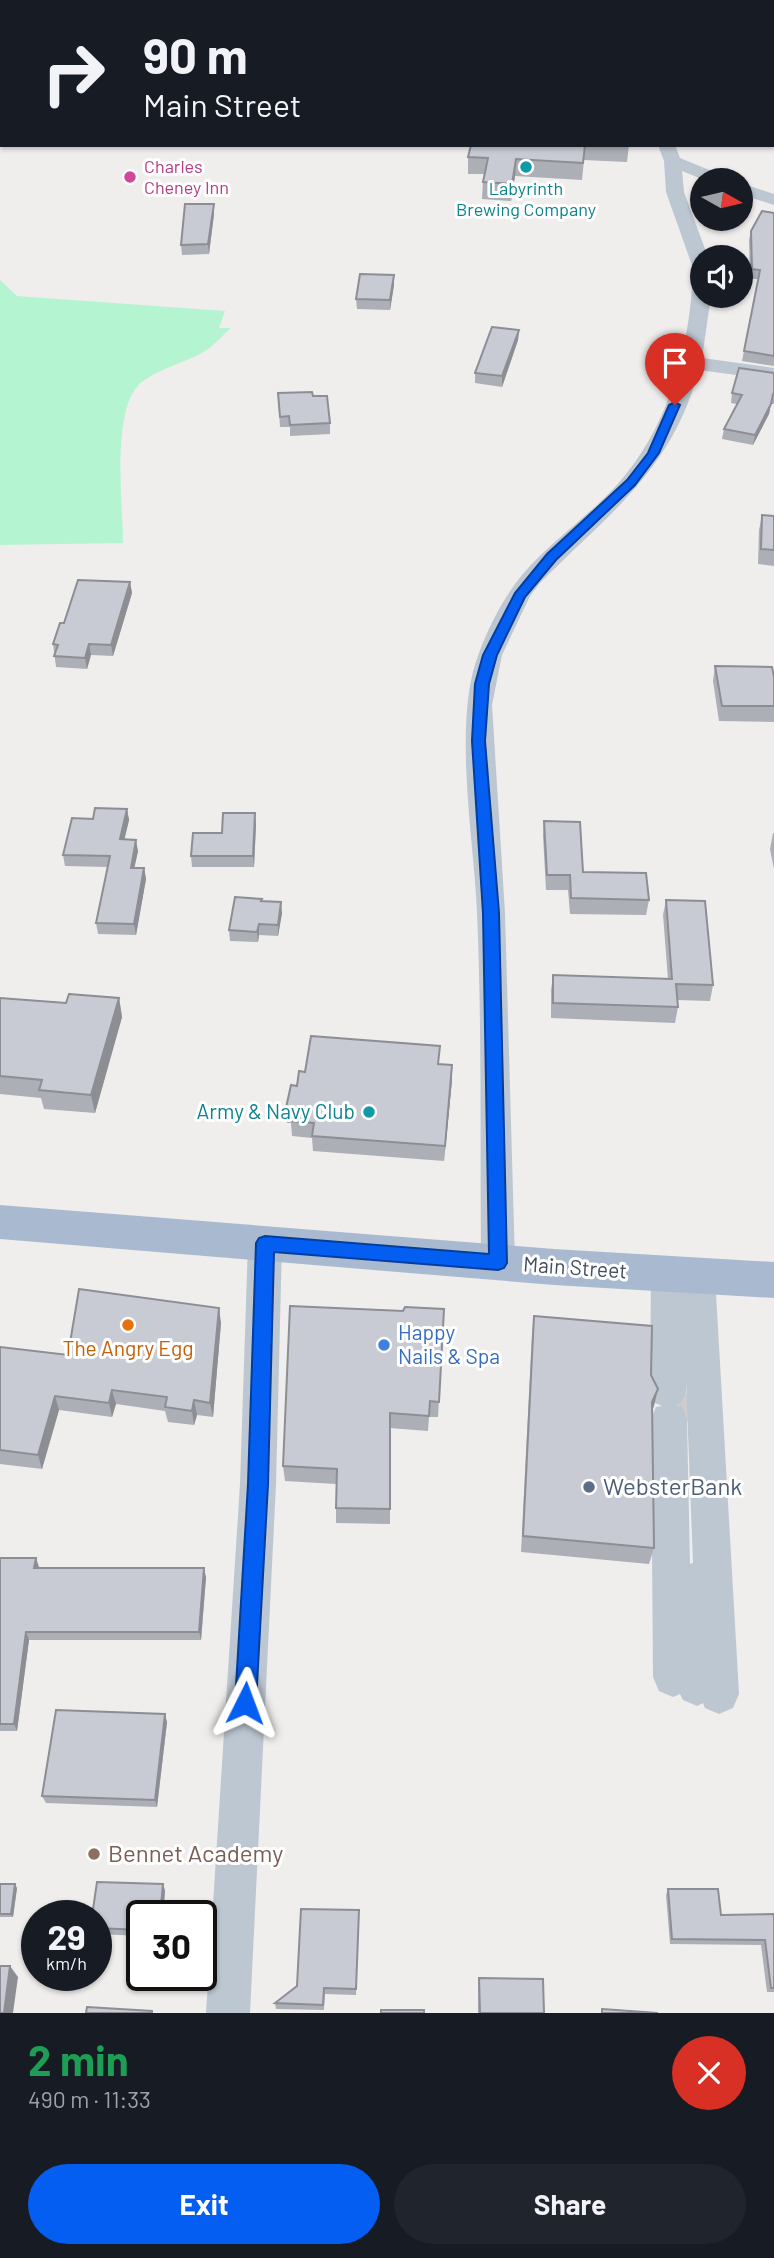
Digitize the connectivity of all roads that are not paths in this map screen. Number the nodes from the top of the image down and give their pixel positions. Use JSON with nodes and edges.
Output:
{"nodes":[{"id":1,"x":669,"y":153,"type":"edge"},
{"id":2,"x":696,"y":168,"type":"edge"},
{"id":3,"x":753,"y":193,"type":"edge"},
{"id":4,"x":774,"y":200,"type":"edge"},
{"id":5,"x":694,"y":245,"type":"edge"},
{"id":6,"x":701,"y":308,"type":"edge"},
{"id":7,"x":691,"y":363,"type":"junction"},
{"id":8,"x":774,"y":374,"type":"edge"},
{"id":9,"x":0,"y":1222,"type":"edge"},
{"id":10,"x":265,"y":1243,"type":"junction"},
{"id":11,"x":498,"y":1263,"type":"junction"},
{"id":12,"x":683,"y":1275,"type":"junction"},
{"id":13,"x":774,"y":1280,"type":"edge"},
{"id":14,"x":228,"y":2013,"type":"edge"}],
"edges":[{"from":1,"to":2,"type":"street"},
{"from":1,"to":5,"type":"street"},
{"from":3,"to":4,"type":"street"},
{"from":6,"to":7,"type":"street"},
{"from":7,"to":8,"type":"street"},
{"from":7,"to":11,"type":"street"},
{"from":9,"to":10,"type":"main road","name":"Main Street"},
{"from":10,"to":11,"type":"main road","name":"Main Street"},
{"from":10,"to":14,"type":"street"},
{"from":11,"to":12,"type":"main road","name":"Main Street"},
{"from":12,"to":12,"type":"street"},
{"from":12,"to":13,"type":"main road","name":"Main Street"}]}
